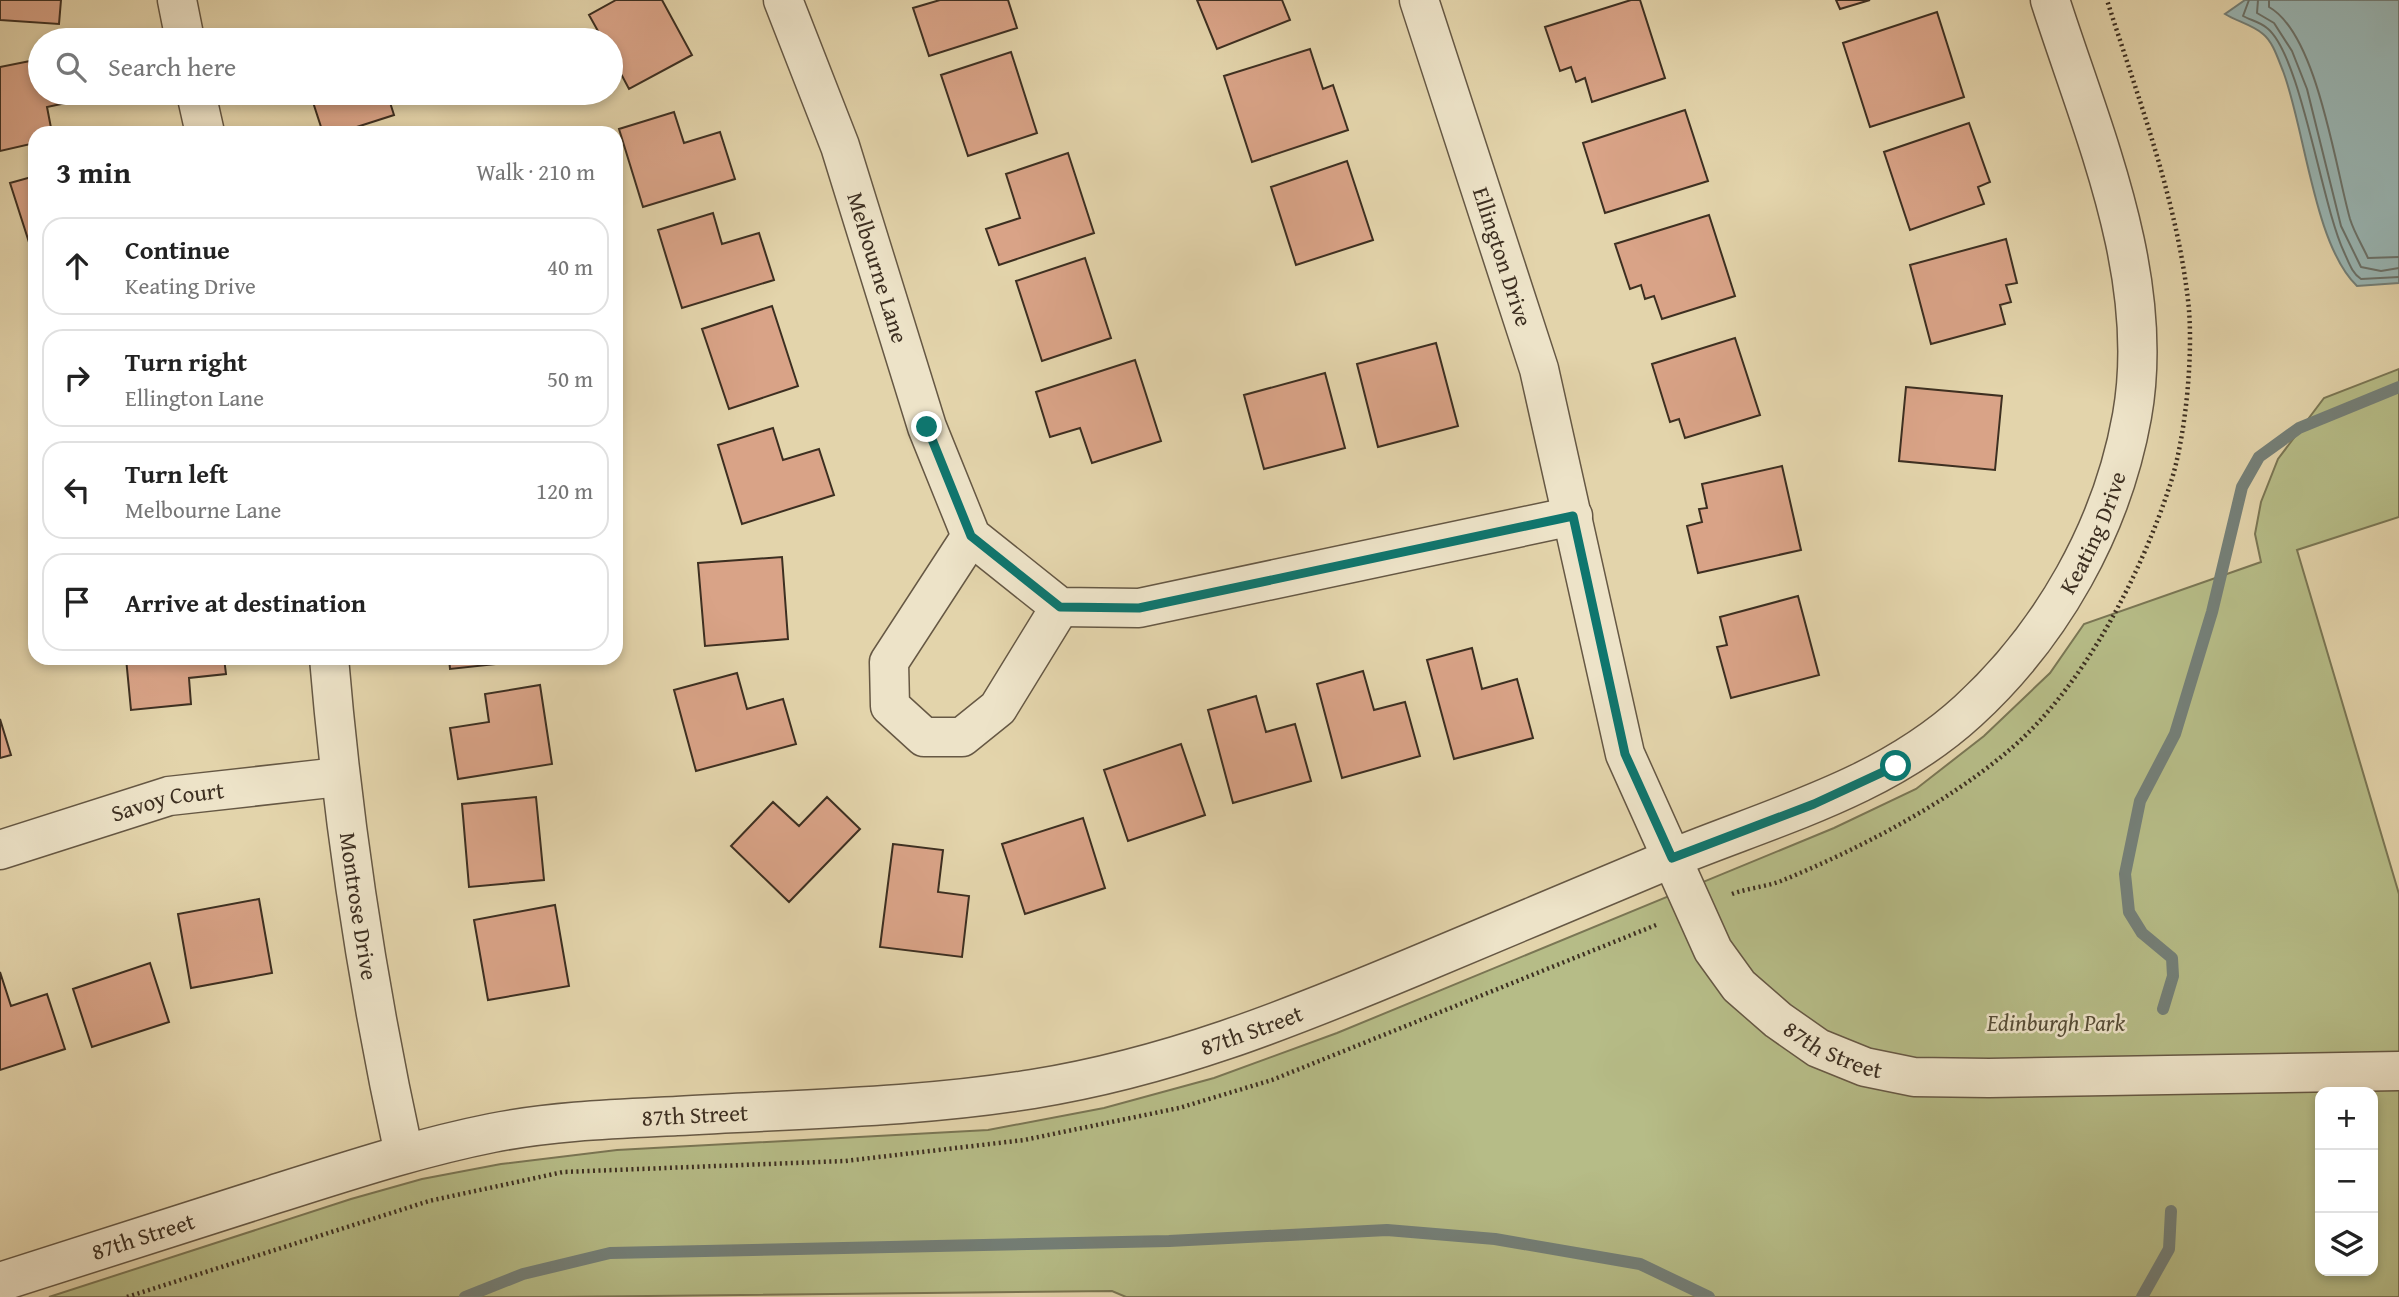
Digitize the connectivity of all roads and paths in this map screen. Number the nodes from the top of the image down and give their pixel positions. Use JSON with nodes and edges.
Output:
{"nodes":[{"id":1,"x":177,"y":0,"type":"edge"},
{"id":2,"x":783,"y":0,"type":"edge"},
{"id":3,"x":1419,"y":0,"type":"edge"},
{"id":4,"x":2050,"y":0,"type":"edge"},
{"id":5,"x":183,"y":28,"type":"edge"},
{"id":6,"x":199,"y":105,"type":"edge"},
{"id":7,"x":203,"y":126,"type":"edge"},
{"id":8,"x":1573,"y":516,"type":"junction"},
{"id":9,"x":971,"y":536,"type":"junction"},
{"id":10,"x":1060,"y":607,"type":"junction"},
{"id":11,"x":329,"y":665,"type":"edge"},
{"id":12,"x":339,"y":777,"type":"junction"},
{"id":13,"x":0,"y":850,"type":"edge"},
{"id":14,"x":1672,"y":858,"type":"junction"},
{"id":15,"x":2399,"y":1071,"type":"edge"},
{"id":16,"x":404,"y":1154,"type":"junction"},
{"id":17,"x":0,"y":1282,"type":"edge"}],
"edges":[{"from":1,"to":5,"type":"street"},
{"from":2,"to":9,"type":"street","name":"Melbourne Lane"},
{"from":3,"to":8,"type":"street","name":"Ellington Drive"},
{"from":4,"to":14,"type":"street","name":"Keating Drive"},
{"from":6,"to":7,"type":"street"},
{"from":8,"to":10,"type":"street"},
{"from":8,"to":14,"type":"street","name":"Ellington Drive"},
{"from":9,"to":10,"type":"street","name":"Melbourne Lane"},
{"from":9,"to":10,"type":"street"},
{"from":11,"to":12,"type":"street","name":"Montrose Drive"},
{"from":12,"to":13,"type":"street","name":"Savoy Court"},
{"from":12,"to":16,"type":"street","name":"Montrose Drive"},
{"from":14,"to":15,"type":"street","name":"87th Street"},
{"from":14,"to":16,"type":"street","name":"87th Street"},
{"from":16,"to":17,"type":"street","name":"87th Street"}]}
